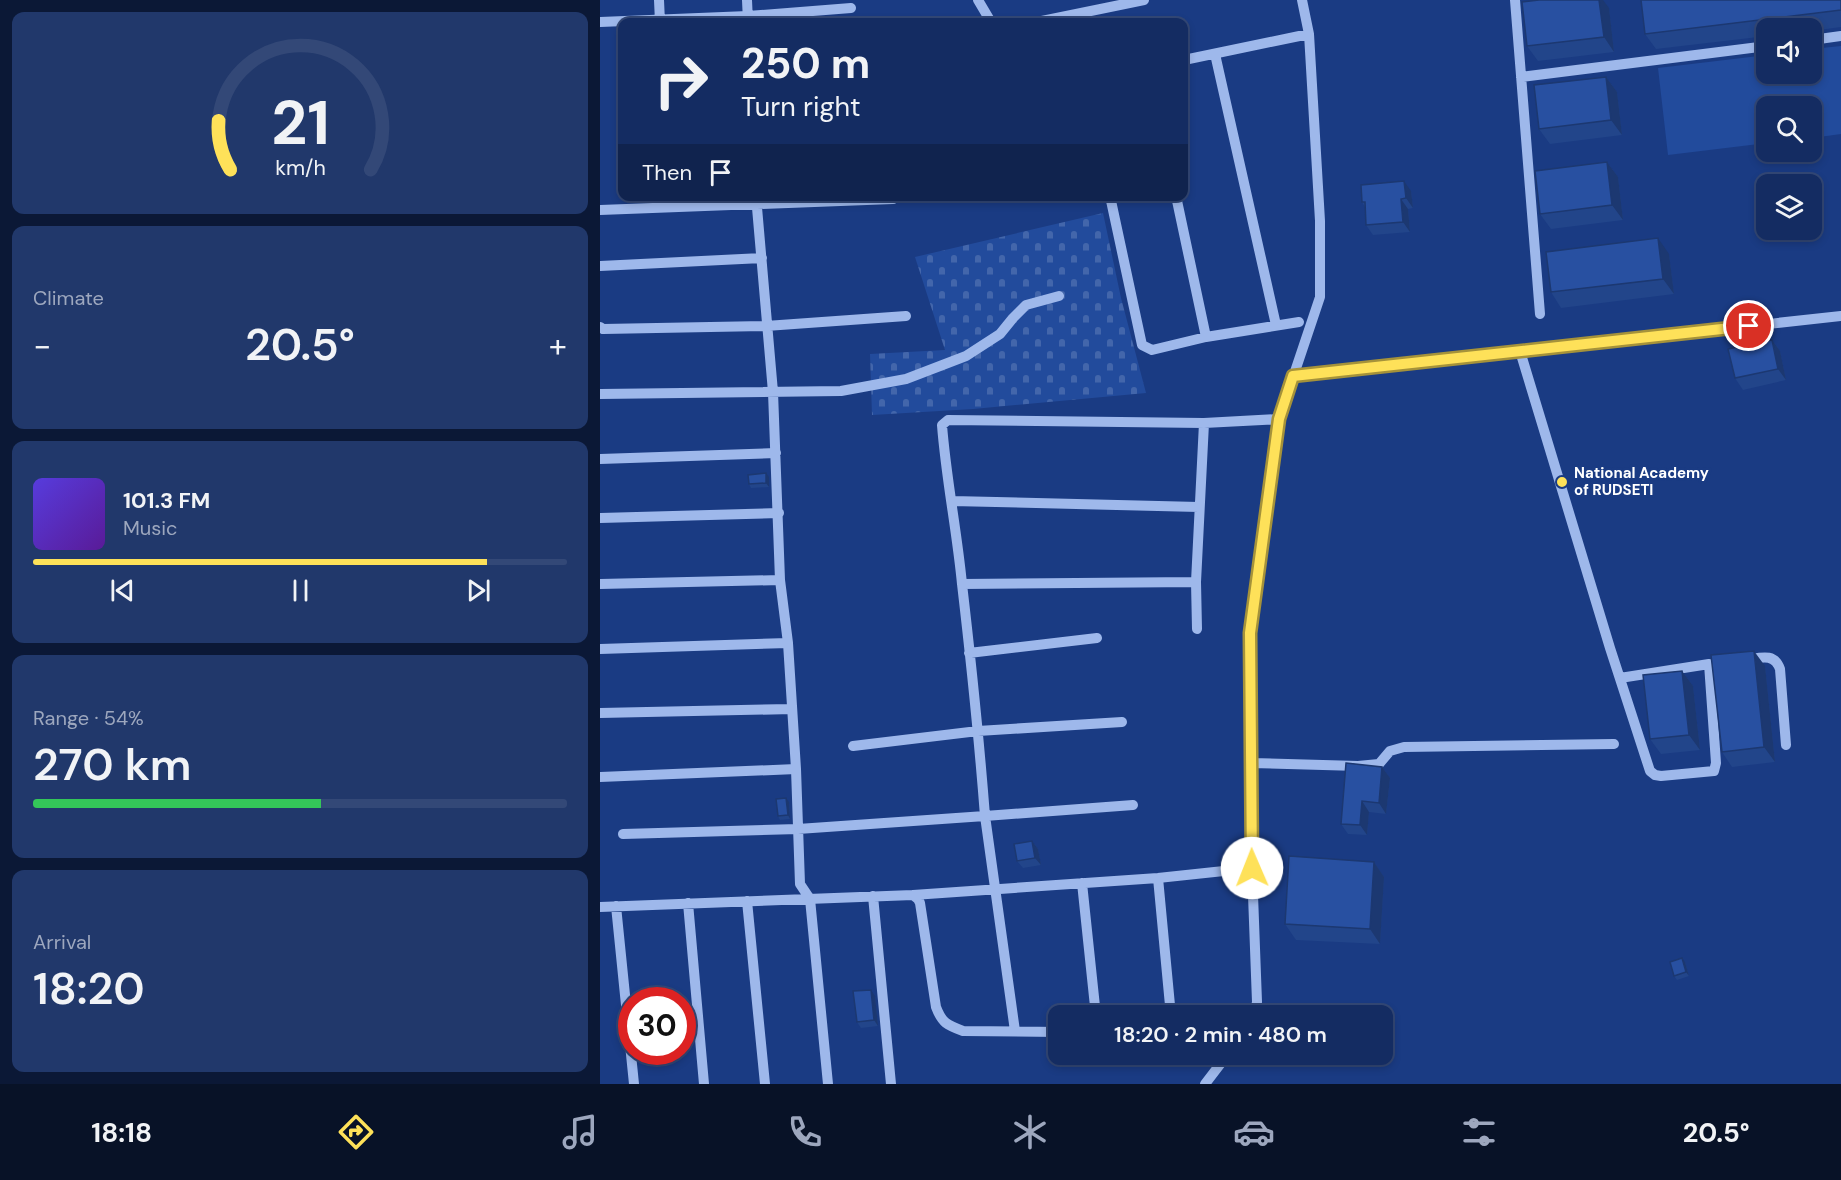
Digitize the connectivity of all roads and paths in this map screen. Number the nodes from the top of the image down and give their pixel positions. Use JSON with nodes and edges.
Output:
{"nodes":[{"id":1,"x":659,"y":0,"type":"edge"},
{"id":2,"x":747,"y":0,"type":"edge"},
{"id":3,"x":978,"y":0,"type":"edge"},
{"id":4,"x":1144,"y":0,"type":"edge"},
{"id":5,"x":1302,"y":0,"type":"edge"},
{"id":6,"x":1520,"y":6,"type":"edge"},
{"id":7,"x":850,"y":8,"type":"dead end"},
{"id":8,"x":660,"y":18,"type":"edge"},
{"id":9,"x":748,"y":18,"type":"edge"},
{"id":10,"x":757,"y":18,"type":"edge"},
{"id":11,"x":989,"y":18,"type":"edge"},
{"id":12,"x":1056,"y":18,"type":"edge"},
{"id":13,"x":600,"y":22,"type":"edge"},
{"id":14,"x":618,"y":22,"type":"edge"},
{"id":15,"x":1309,"y":34,"type":"junction"},
{"id":16,"x":1841,"y":36,"type":"edge"},
{"id":17,"x":1822,"y":39,"type":"edge"},
{"id":18,"x":1756,"y":47,"type":"edge"},
{"id":19,"x":1215,"y":54,"type":"junction"},
{"id":20,"x":1188,"y":59,"type":"edge"},
{"id":21,"x":1521,"y":77,"type":"junction"},
{"id":22,"x":741,"y":201,"type":"edge"},
{"id":23,"x":757,"y":201,"type":"edge"},
{"id":24,"x":1111,"y":201,"type":"edge"},
{"id":25,"x":1177,"y":201,"type":"edge"},
{"id":26,"x":600,"y":210,"type":"edge"},
{"id":27,"x":762,"y":258,"type":"junction"},
{"id":28,"x":600,"y":266,"type":"edge"},
{"id":29,"x":1059,"y":296,"type":"dead end"},
{"id":30,"x":1540,"y":314,"type":"dead end"},
{"id":31,"x":906,"y":316,"type":"dead end"},
{"id":32,"x":1841,"y":316,"type":"edge"},
{"id":33,"x":1299,"y":322,"type":"dead end"},
{"id":34,"x":1276,"y":325,"type":"junction"},
{"id":35,"x":768,"y":326,"type":"junction"},
{"id":36,"x":600,"y":327,"type":"edge"},
{"id":37,"x":1206,"y":337,"type":"junction"},
{"id":38,"x":1520,"y":351,"type":"junction"},
{"id":39,"x":1293,"y":376,"type":"junction"},
{"id":40,"x":773,"y":392,"type":"junction"},
{"id":41,"x":600,"y":394,"type":"edge"},
{"id":42,"x":1279,"y":419,"type":"junction"},
{"id":43,"x":1204,"y":423,"type":"junction"},
{"id":44,"x":776,"y":453,"type":"junction"},
{"id":45,"x":600,"y":459,"type":"edge"},
{"id":46,"x":951,"y":501,"type":"junction"},
{"id":47,"x":1199,"y":507,"type":"junction"},
{"id":48,"x":779,"y":513,"type":"junction"},
{"id":49,"x":600,"y":518,"type":"edge"},
{"id":50,"x":780,"y":580,"type":"junction"},
{"id":51,"x":1196,"y":582,"type":"junction"},
{"id":52,"x":600,"y":584,"type":"edge"},
{"id":53,"x":962,"y":584,"type":"junction"},
{"id":54,"x":1197,"y":629,"type":"dead end"},
{"id":55,"x":1097,"y":638,"type":"dead end"},
{"id":56,"x":788,"y":643,"type":"junction"},
{"id":57,"x":600,"y":649,"type":"edge"},
{"id":58,"x":969,"y":654,"type":"junction"},
{"id":59,"x":1719,"y":663,"type":"junction"},
{"id":60,"x":1620,"y":678,"type":"junction"},
{"id":61,"x":792,"y":709,"type":"junction"},
{"id":62,"x":600,"y":713,"type":"edge"},
{"id":63,"x":1122,"y":722,"type":"dead end"},
{"id":64,"x":978,"y":731,"type":"junction"},
{"id":65,"x":1614,"y":744,"type":"dead end"},
{"id":66,"x":1786,"y":745,"type":"dead end"},
{"id":67,"x":853,"y":746,"type":"dead end"},
{"id":68,"x":1251,"y":762,"type":"junction"},
{"id":69,"x":796,"y":768,"type":"junction"},
{"id":70,"x":600,"y":777,"type":"edge"},
{"id":71,"x":1132,"y":805,"type":"dead end"},
{"id":72,"x":985,"y":816,"type":"junction"},
{"id":73,"x":798,"y":829,"type":"junction"},
{"id":74,"x":623,"y":834,"type":"dead end"},
{"id":75,"x":1252,"y":868,"type":"junction"},
{"id":76,"x":1158,"y":878,"type":"junction"},
{"id":77,"x":1082,"y":883,"type":"junction"},
{"id":78,"x":996,"y":889,"type":"junction"},
{"id":79,"x":913,"y":895,"type":"junction"},
{"id":80,"x":873,"y":896,"type":"junction"},
{"id":81,"x":810,"y":899,"type":"junction"},
{"id":82,"x":747,"y":901,"type":"junction"},
{"id":83,"x":688,"y":903,"type":"junction"},
{"id":84,"x":616,"y":906,"type":"junction"},
{"id":85,"x":600,"y":907,"type":"edge"},
{"id":86,"x":1095,"y":1005,"type":"edge"},
{"id":87,"x":1170,"y":1005,"type":"edge"},
{"id":88,"x":1256,"y":1005,"type":"edge"},
{"id":89,"x":1015,"y":1031,"type":"junction"},
{"id":90,"x":1048,"y":1032,"type":"edge"},
{"id":91,"x":1220,"y":1065,"type":"edge"},
{"id":92,"x":634,"y":1084,"type":"edge"},
{"id":93,"x":704,"y":1084,"type":"edge"},
{"id":94,"x":765,"y":1084,"type":"edge"},
{"id":95,"x":828,"y":1084,"type":"edge"},
{"id":96,"x":891,"y":1084,"type":"edge"},
{"id":97,"x":1205,"y":1084,"type":"edge"}],
"edges":[{"from":1,"to":8,"type":"street"},
{"from":2,"to":9,"type":"street"},
{"from":3,"to":11,"type":"street"},
{"from":4,"to":12,"type":"street"},
{"from":5,"to":15,"type":"street"},
{"from":6,"to":21,"type":"street"},
{"from":7,"to":10,"type":"street"},
{"from":13,"to":14,"type":"street"},
{"from":15,"to":19,"type":"street"},
{"from":15,"to":39,"type":"street"},
{"from":16,"to":17,"type":"street"},
{"from":18,"to":21,"type":"street"},
{"from":19,"to":20,"type":"street"},
{"from":19,"to":34,"type":"street"},
{"from":21,"to":30,"type":"street"},
{"from":22,"to":26,"type":"street"},
{"from":23,"to":27,"type":"street"},
{"from":24,"to":37,"type":"street"},
{"from":25,"to":37,"type":"street"},
{"from":27,"to":28,"type":"street"},
{"from":27,"to":35,"type":"street"},
{"from":29,"to":40,"type":"street"},
{"from":31,"to":35,"type":"street"},
{"from":32,"to":38,"type":"street"},
{"from":33,"to":34,"type":"street"},
{"from":34,"to":37,"type":"street"},
{"from":35,"to":36,"type":"street"},
{"from":35,"to":40,"type":"street"},
{"from":38,"to":39,"type":"street"},
{"from":38,"to":60,"type":"street"},
{"from":39,"to":42,"type":"street"},
{"from":40,"to":41,"type":"street"},
{"from":40,"to":44,"type":"street"},
{"from":42,"to":43,"type":"street"},
{"from":42,"to":68,"type":"street"},
{"from":43,"to":46,"type":"street"},
{"from":43,"to":47,"type":"street"},
{"from":44,"to":45,"type":"street"},
{"from":44,"to":48,"type":"street"},
{"from":46,"to":47,"type":"street"},
{"from":46,"to":53,"type":"street"},
{"from":47,"to":51,"type":"street"},
{"from":48,"to":49,"type":"street"},
{"from":48,"to":50,"type":"street"},
{"from":50,"to":52,"type":"street"},
{"from":50,"to":56,"type":"street"},
{"from":51,"to":53,"type":"street"},
{"from":51,"to":54,"type":"street"},
{"from":53,"to":58,"type":"street"},
{"from":55,"to":58,"type":"street"},
{"from":56,"to":57,"type":"street"},
{"from":56,"to":61,"type":"street"},
{"from":58,"to":64,"type":"street"},
{"from":59,"to":60,"type":"street"},
{"from":59,"to":60,"type":"street"},
{"from":59,"to":66,"type":"street"},
{"from":61,"to":62,"type":"street"},
{"from":61,"to":69,"type":"street"},
{"from":63,"to":64,"type":"street"},
{"from":64,"to":67,"type":"street"},
{"from":64,"to":72,"type":"street"},
{"from":65,"to":68,"type":"street"},
{"from":68,"to":75,"type":"street"},
{"from":69,"to":70,"type":"street"},
{"from":69,"to":73,"type":"street"},
{"from":71,"to":72,"type":"street"},
{"from":72,"to":73,"type":"street"},
{"from":72,"to":78,"type":"street"},
{"from":73,"to":74,"type":"street"},
{"from":73,"to":81,"type":"street"},
{"from":75,"to":76,"type":"street"},
{"from":75,"to":88,"type":"street"},
{"from":76,"to":77,"type":"street"},
{"from":76,"to":87,"type":"street"},
{"from":77,"to":78,"type":"street"},
{"from":77,"to":86,"type":"street"},
{"from":78,"to":79,"type":"street"},
{"from":78,"to":89,"type":"street"},
{"from":79,"to":80,"type":"street"},
{"from":79,"to":89,"type":"street"},
{"from":80,"to":81,"type":"street"},
{"from":80,"to":96,"type":"street"},
{"from":81,"to":82,"type":"street"},
{"from":81,"to":95,"type":"street"},
{"from":82,"to":83,"type":"street"},
{"from":82,"to":94,"type":"street"},
{"from":83,"to":84,"type":"street"},
{"from":83,"to":93,"type":"street"},
{"from":84,"to":85,"type":"street"},
{"from":84,"to":92,"type":"street"},
{"from":89,"to":90,"type":"street"},
{"from":91,"to":97,"type":"street"}]}
